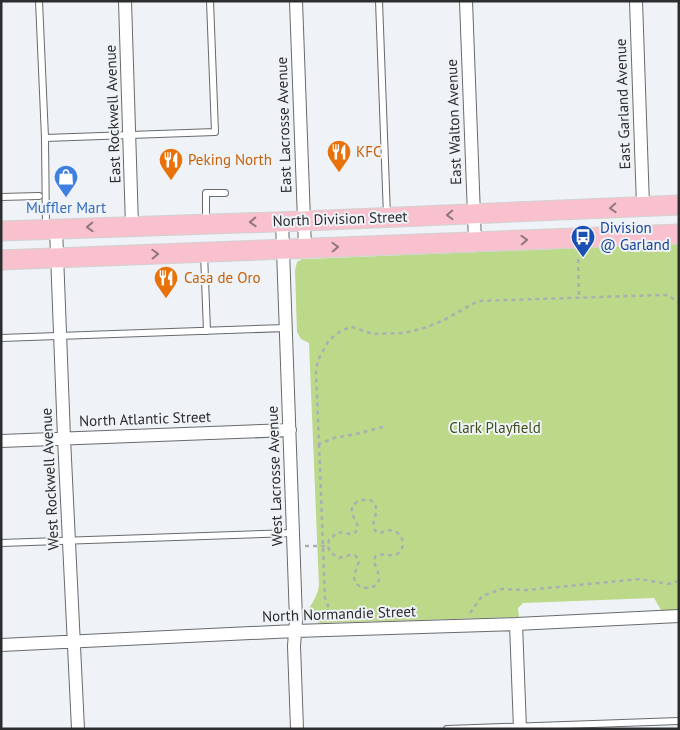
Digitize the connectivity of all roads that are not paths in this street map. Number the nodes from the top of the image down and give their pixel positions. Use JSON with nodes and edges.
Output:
{"nodes":[{"id":1,"x":39,"y":1,"type":"edge"},
{"id":2,"x":125,"y":1,"type":"edge"},
{"id":3,"x":210,"y":1,"type":"edge"},
{"id":4,"x":296,"y":1,"type":"edge"},
{"id":5,"x":379,"y":1,"type":"edge"},
{"id":6,"x":466,"y":1,"type":"edge"},
{"id":7,"x":636,"y":1,"type":"edge"},
{"id":8,"x":130,"y":135,"type":"junction"},
{"id":9,"x":45,"y":138,"type":"junction"},
{"id":10,"x":225,"y":192,"type":"dead end"},
{"id":11,"x":38,"y":196,"type":"dead end"},
{"id":12,"x":1,"y":197,"type":"edge"},
{"id":13,"x":679,"y":205,"type":"edge"},
{"id":14,"x":643,"y":206,"type":"junction"},
{"id":15,"x":474,"y":214,"type":"junction"},
{"id":16,"x":387,"y":217,"type":"junction"},
{"id":17,"x":282,"y":221,"type":"junction"},
{"id":18,"x":304,"y":221,"type":"junction"},
{"id":19,"x":206,"y":224,"type":"junction"},
{"id":20,"x":132,"y":226,"type":"junction"},
{"id":21,"x":51,"y":229,"type":"junction"},
{"id":22,"x":1,"y":230,"type":"edge"},
{"id":23,"x":679,"y":234,"type":"edge"},
{"id":24,"x":475,"y":242,"type":"junction"},
{"id":25,"x":305,"y":248,"type":"junction"},
{"id":26,"x":284,"y":249,"type":"junction"},
{"id":27,"x":204,"y":252,"type":"junction"},
{"id":28,"x":57,"y":258,"type":"junction"},
{"id":29,"x":1,"y":260,"type":"edge"},
{"id":30,"x":286,"y":328,"type":"junction"},
{"id":31,"x":207,"y":331,"type":"junction"},
{"id":32,"x":60,"y":336,"type":"junction"},
{"id":33,"x":1,"y":338,"type":"edge"},
{"id":34,"x":290,"y":430,"type":"junction"},
{"id":35,"x":64,"y":438,"type":"junction"},
{"id":36,"x":1,"y":441,"type":"edge"},
{"id":37,"x":294,"y":539,"type":"junction"},
{"id":38,"x":69,"y":540,"type":"junction"},
{"id":39,"x":1,"y":542,"type":"edge"},
{"id":40,"x":679,"y":616,"type":"edge"},
{"id":41,"x":516,"y":624,"type":"junction"},
{"id":42,"x":296,"y":632,"type":"junction"},
{"id":43,"x":74,"y":642,"type":"junction"},
{"id":44,"x":1,"y":645,"type":"edge"},
{"id":45,"x":679,"y":720,"type":"edge"},
{"id":46,"x":520,"y":728,"type":"edge"},
{"id":47,"x":78,"y":729,"type":"edge"},
{"id":48,"x":297,"y":729,"type":"edge"},
{"id":49,"x":447,"y":729,"type":"edge"}],
"edges":[{"from":1,"to":9,"type":"lane"},
{"from":2,"to":8,"type":"street","name":"East Rockwell Avenue"},
{"from":3,"to":8,"type":"lane"},
{"from":4,"to":18,"type":"street","name":"East Lacrosse Avenue"},
{"from":5,"to":16,"type":"lane"},
{"from":6,"to":15,"type":"street","name":"East Walton Avenue"},
{"from":7,"to":14,"type":"street","name":"East Garland Avenue"},
{"from":8,"to":9,"type":"lane"},
{"from":8,"to":20,"type":"street","name":"East Rockwell Avenue"},
{"from":9,"to":21,"type":"lane"},
{"from":10,"to":19,"type":"lane"},
{"from":11,"to":12,"type":"lane"},
{"from":13,"to":14,"type":"main road","name":"North Division Street"},
{"from":14,"to":15,"type":"main road","name":"North Division Street","one_way":true},
{"from":15,"to":16,"type":"main road","name":"North Division Street","one_way":true},
{"from":15,"to":24,"type":"street","name":"East Walton Avenue"},
{"from":16,"to":18,"type":"main road","name":"North Division Street"},
{"from":17,"to":18,"type":"main road","name":"North Division Street"},
{"from":17,"to":19,"type":"main road","name":"North Division Street","one_way":true},
{"from":17,"to":26,"type":"street","name":"West Lacrosse Avenue"},
{"from":18,"to":25,"type":"street","name":"East Lacrosse Avenue"},
{"from":19,"to":20,"type":"main road","name":"North Division Street"},
{"from":20,"to":21,"type":"main road","name":"North Division Street","one_way":true},
{"from":21,"to":22,"type":"main road","name":"North Division Street"},
{"from":21,"to":28,"type":"street","name":"West Rockwell Avenue"},
{"from":24,"to":23,"type":"main road","name":"North Division Street","one_way":true},
{"from":25,"to":24,"type":"main road","name":"North Division Street","one_way":true},
{"from":25,"to":26,"type":"main road","name":"North Division Street"},
{"from":26,"to":27,"type":"main road","name":"North Division Street"},
{"from":26,"to":30,"type":"street","name":"West Lacrosse Avenue"},
{"from":28,"to":27,"type":"main road","name":"North Division Street","one_way":true},
{"from":27,"to":31,"type":"lane"},
{"from":28,"to":29,"type":"main road","name":"North Division Street"},
{"from":28,"to":32,"type":"street","name":"West Rockwell Avenue"},
{"from":30,"to":31,"type":"lane"},
{"from":30,"to":34,"type":"street","name":"West Lacrosse Avenue"},
{"from":31,"to":32,"type":"lane"},
{"from":32,"to":33,"type":"lane"},
{"from":32,"to":35,"type":"street","name":"West Rockwell Avenue"},
{"from":34,"to":35,"type":"street","name":"North Atlantic Street"},
{"from":34,"to":37,"type":"street","name":"West Lacrosse Avenue"},
{"from":35,"to":36,"type":"street","name":"North Atlantic Street"},
{"from":35,"to":38,"type":"street","name":"West Rockwell Avenue"},
{"from":37,"to":38,"type":"lane"},
{"from":37,"to":42,"type":"street","name":"West Lacrosse Avenue"},
{"from":38,"to":39,"type":"lane"},
{"from":38,"to":43,"type":"street","name":"West Rockwell Avenue"},
{"from":40,"to":41,"type":"street","name":"North Normandie Street"},
{"from":41,"to":42,"type":"street","name":"North Normandie Street"},
{"from":41,"to":46,"type":"street"},
{"from":42,"to":43,"type":"street","name":"North Normandie Street"},
{"from":42,"to":48,"type":"street","name":"West Lacrosse Avenue"},
{"from":43,"to":44,"type":"street","name":"North Normandie Street"},
{"from":43,"to":47,"type":"street","name":"West Rockwell Avenue"},
{"from":45,"to":46,"type":"lane"},
{"from":46,"to":49,"type":"lane"}]}
